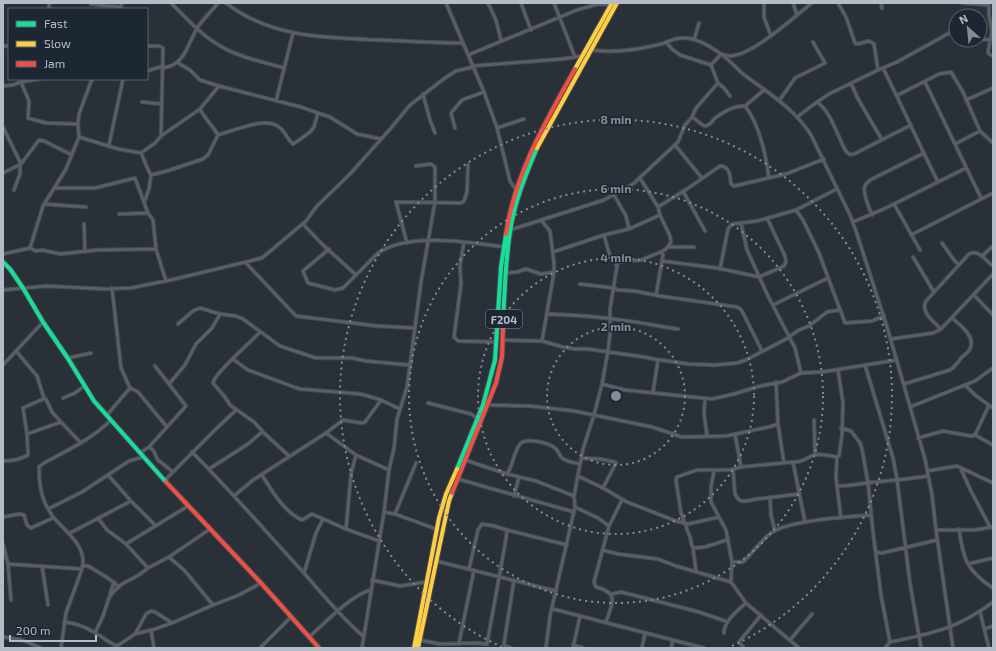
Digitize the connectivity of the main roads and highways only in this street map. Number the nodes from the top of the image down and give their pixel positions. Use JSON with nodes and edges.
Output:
{"nodes":[{"id":1,"x":617,"y":3,"type":"edge"},
{"id":2,"x":612,"y":4,"type":"edge"},
{"id":3,"x":3,"y":262,"type":"edge"},
{"id":4,"x":319,"y":648,"type":"edge"},
{"id":5,"x":414,"y":648,"type":"edge"},
{"id":6,"x":418,"y":648,"type":"edge"}],
"edges":[{"from":1,"to":6,"type":"main road","number":"F204"},
{"from":2,"to":5,"type":"main road","number":"F204"},
{"from":3,"to":4,"type":"main road"}]}
